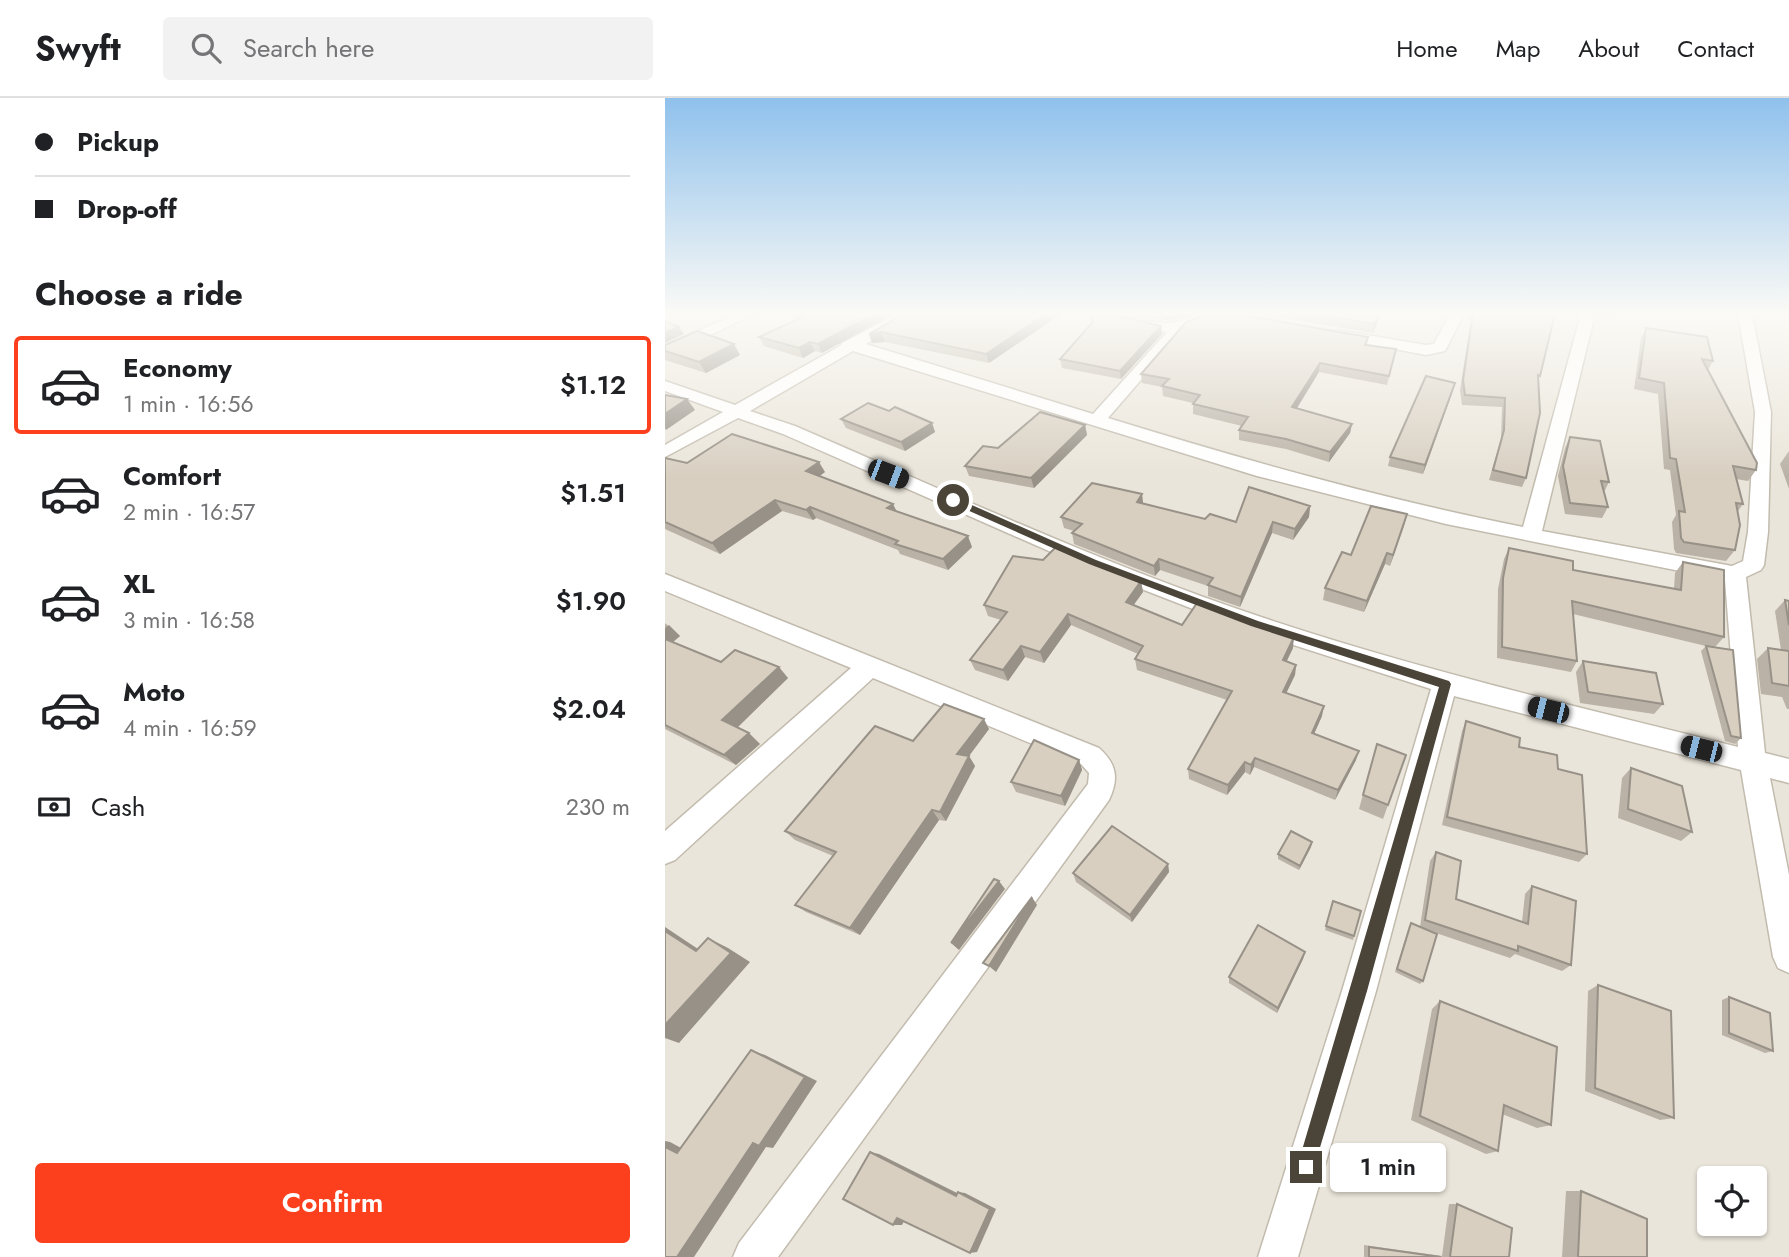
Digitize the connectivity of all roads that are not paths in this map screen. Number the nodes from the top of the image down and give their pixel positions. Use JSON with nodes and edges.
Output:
{"nodes":[{"id":1,"x":809,"y":368,"type":"edge"},
{"id":2,"x":929,"y":368,"type":"edge"},
{"id":3,"x":1144,"y":368,"type":"edge"},
{"id":4,"x":1574,"y":368,"type":"edge"},
{"id":5,"x":1755,"y":368,"type":"edge"},
{"id":6,"x":665,"y":386,"type":"edge"},
{"id":7,"x":736,"y":411,"type":"junction"},
{"id":8,"x":1096,"y":420,"type":"junction"},
{"id":9,"x":665,"y":453,"type":"edge"},
{"id":10,"x":1531,"y":535,"type":"junction"},
{"id":11,"x":1735,"y":574,"type":"junction"},
{"id":12,"x":665,"y":582,"type":"edge"},
{"id":13,"x":869,"y":667,"type":"junction"},
{"id":14,"x":1445,"y":684,"type":"junction"},
{"id":15,"x":1752,"y":762,"type":"junction"},
{"id":16,"x":1789,"y":771,"type":"edge"},
{"id":17,"x":665,"y":850,"type":"edge"},
{"id":18,"x":1789,"y":957,"type":"edge"},
{"id":19,"x":753,"y":1257,"type":"edge"},
{"id":20,"x":1278,"y":1257,"type":"edge"}],
"edges":[{"from":1,"to":7,"type":"street"},
{"from":2,"to":8,"type":"street"},
{"from":3,"to":8,"type":"street"},
{"from":4,"to":10,"type":"street"},
{"from":5,"to":11,"type":"street"},
{"from":6,"to":7,"type":"street"},
{"from":7,"to":9,"type":"street"},
{"from":7,"to":14,"type":"street"},
{"from":8,"to":10,"type":"street"},
{"from":10,"to":11,"type":"street"},
{"from":11,"to":15,"type":"street"},
{"from":12,"to":13,"type":"street"},
{"from":13,"to":17,"type":"street"},
{"from":13,"to":19,"type":"street"},
{"from":14,"to":15,"type":"street"},
{"from":14,"to":20,"type":"street"},
{"from":15,"to":16,"type":"street"},
{"from":15,"to":18,"type":"street"}]}
